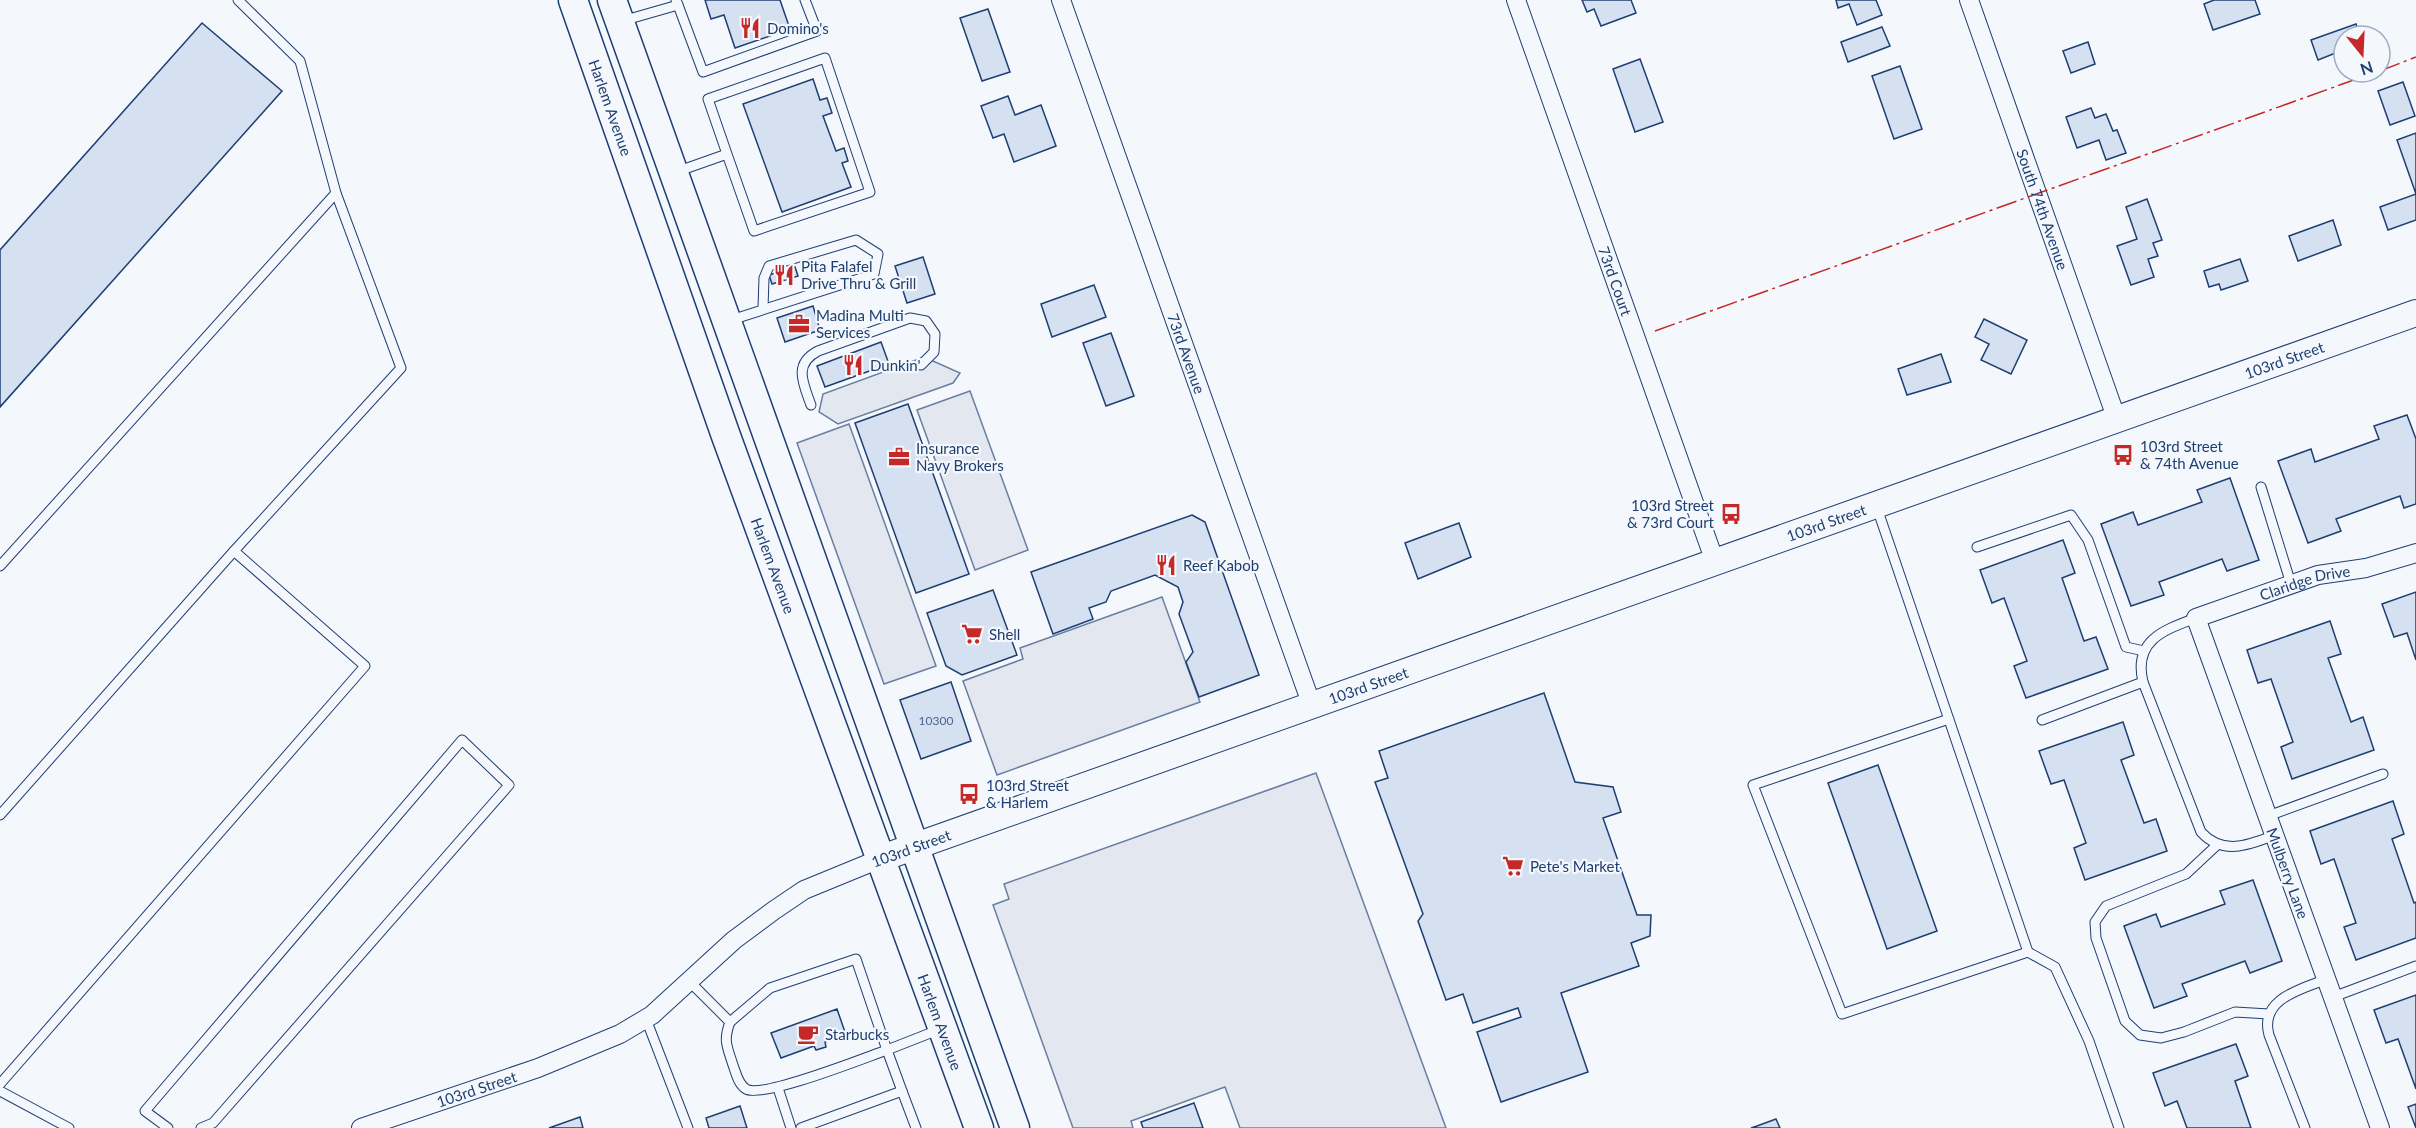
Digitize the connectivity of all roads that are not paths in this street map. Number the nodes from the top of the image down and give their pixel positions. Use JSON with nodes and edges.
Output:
{"nodes":[{"id":1,"x":238,"y":0,"type":"edge"},
{"id":2,"x":573,"y":0,"type":"edge"},
{"id":3,"x":805,"y":0,"type":"edge"},
{"id":4,"x":1061,"y":0,"type":"edge"},
{"id":5,"x":1516,"y":0,"type":"edge"},
{"id":6,"x":1969,"y":0,"type":"edge"},
{"id":7,"x":677,"y":2,"type":"edge"},
{"id":8,"x":616,"y":11,"type":"edge"},
{"id":9,"x":727,"y":154,"type":"junction"},
{"id":10,"x":673,"y":172,"type":"junction"},
{"id":11,"x":336,"y":193,"type":"junction"},
{"id":12,"x":763,"y":308,"type":"junction"},
{"id":13,"x":2416,"y":313,"type":"edge"},
{"id":14,"x":727,"y":321,"type":"junction"},
{"id":15,"x":921,"y":365,"type":"dead end"},
{"id":16,"x":811,"y":405,"type":"dead end"},
{"id":17,"x":2117,"y":420,"type":"junction"},
{"id":18,"x":2261,"y":487,"type":"dead end"},
{"id":19,"x":1876,"y":505,"type":"junction"},
{"id":20,"x":1977,"y":547,"type":"dead end"},
{"id":21,"x":234,"y":551,"type":"junction"},
{"id":22,"x":2416,"y":553,"type":"edge"},
{"id":23,"x":1715,"y":562,"type":"junction"},
{"id":24,"x":0,"y":566,"type":"edge"},
{"id":25,"x":2291,"y":584,"type":"junction"},
{"id":26,"x":2196,"y":618,"type":"junction"},
{"id":27,"x":2144,"y":651,"type":"junction"},
{"id":28,"x":2143,"y":682,"type":"junction"},
{"id":29,"x":1312,"y":706,"type":"junction"},
{"id":30,"x":1949,"y":719,"type":"junction"},
{"id":31,"x":2042,"y":720,"type":"dead end"},
{"id":32,"x":2383,"y":774,"type":"dead end"},
{"id":33,"x":0,"y":815,"type":"edge"},
{"id":34,"x":2268,"y":816,"type":"junction"},
{"id":35,"x":2275,"y":835,"type":"junction"},
{"id":36,"x":2217,"y":844,"type":"junction"},
{"id":37,"x":914,"y":847,"type":"junction"},
{"id":38,"x":882,"y":858,"type":"junction"},
{"id":39,"x":2028,"y":952,"type":"junction"},
{"id":40,"x":2416,"y":966,"type":"edge"},
{"id":41,"x":2327,"y":979,"type":"junction"},
{"id":42,"x":689,"y":981,"type":"junction"},
{"id":43,"x":2333,"y":997,"type":"junction"},
{"id":44,"x":2269,"y":1014,"type":"junction"},
{"id":45,"x":646,"y":1019,"type":"junction"},
{"id":46,"x":730,"y":1022,"type":"junction"},
{"id":47,"x":943,"y":1028,"type":"junction"},
{"id":48,"x":886,"y":1050,"type":"junction"},
{"id":49,"x":0,"y":1084,"type":"edge"},
{"id":50,"x":778,"y":1088,"type":"junction"},
{"id":51,"x":0,"y":1091,"type":"edge"},
{"id":52,"x":902,"y":1091,"type":"junction"},
{"id":53,"x":215,"y":1125,"type":"edge"},
{"id":54,"x":69,"y":1128,"type":"edge"},
{"id":55,"x":168,"y":1128,"type":"edge"},
{"id":56,"x":201,"y":1128,"type":"edge"},
{"id":57,"x":361,"y":1128,"type":"edge"},
{"id":58,"x":688,"y":1128,"type":"edge"},
{"id":59,"x":791,"y":1128,"type":"edge"},
{"id":60,"x":801,"y":1128,"type":"edge"},
{"id":61,"x":916,"y":1128,"type":"edge"},
{"id":62,"x":979,"y":1128,"type":"edge"},
{"id":63,"x":1015,"y":1128,"type":"edge"},
{"id":64,"x":2120,"y":1128,"type":"edge"},
{"id":65,"x":2305,"y":1128,"type":"edge"},
{"id":66,"x":2380,"y":1128,"type":"edge"}],
"edges":[{"from":1,"to":11,"type":"lane"},
{"from":2,"to":38,"type":"main road","name":"Harlem Avenue"},
{"from":3,"to":7,"type":"lane"},
{"from":4,"to":29,"type":"street","name":"73rd Avenue"},
{"from":5,"to":23,"type":"street","name":"73rd Court"},
{"from":6,"to":17,"type":"street","name":"South 74th Avenue"},
{"from":7,"to":8,"type":"lane"},
{"from":8,"to":10,"type":"main road"},
{"from":9,"to":9,"type":"lane"},
{"from":9,"to":10,"type":"lane"},
{"from":10,"to":14,"type":"main road"},
{"from":11,"to":21,"type":"lane"},
{"from":11,"to":24,"type":"lane"},
{"from":12,"to":12,"type":"lane"},
{"from":12,"to":14,"type":"lane"},
{"from":13,"to":17,"type":"street","name":"103rd Street"},
{"from":14,"to":37,"type":"main road"},
{"from":15,"to":16,"type":"lane"},
{"from":17,"to":19,"type":"street","name":"103rd Street"},
{"from":18,"to":25,"type":"lane"},
{"from":19,"to":23,"type":"street","name":"103rd Street"},
{"from":19,"to":30,"type":"lane"},
{"from":20,"to":27,"type":"lane"},
{"from":21,"to":33,"type":"lane"},
{"from":21,"to":49,"type":"lane"},
{"from":22,"to":25,"type":"street","name":"Claridge Drive"},
{"from":23,"to":29,"type":"street","name":"103rd Street"},
{"from":25,"to":26,"type":"street","name":"Claridge Drive"},
{"from":26,"to":27,"type":"lane"},
{"from":26,"to":34,"type":"street","name":"Mulberry Lane"},
{"from":27,"to":28,"type":"lane"},
{"from":28,"to":31,"type":"lane"},
{"from":28,"to":36,"type":"lane"},
{"from":29,"to":37,"type":"street","name":"103rd Street"},
{"from":30,"to":39,"type":"lane"},
{"from":30,"to":39,"type":"lane"},
{"from":32,"to":34,"type":"lane"},
{"from":34,"to":35,"type":"street","name":"Mulberry Lane"},
{"from":35,"to":36,"type":"lane"},
{"from":35,"to":41,"type":"street","name":"Mulberry Lane"},
{"from":36,"to":44,"type":"lane"},
{"from":37,"to":38,"type":"street","name":"103rd Street"},
{"from":37,"to":63,"type":"main road"},
{"from":38,"to":42,"type":"street","name":"103rd Street"},
{"from":38,"to":47,"type":"main road","name":"Harlem Avenue"},
{"from":39,"to":64,"type":"lane"},
{"from":40,"to":43,"type":"lane"},
{"from":41,"to":43,"type":"street","name":"Mulberry Lane"},
{"from":41,"to":44,"type":"lane"},
{"from":42,"to":45,"type":"street","name":"103rd Street"},
{"from":42,"to":46,"type":"lane"},
{"from":43,"to":66,"type":"street","name":"Mulberry Lane"},
{"from":44,"to":65,"type":"lane"},
{"from":45,"to":57,"type":"street","name":"103rd Street"},
{"from":45,"to":58,"type":"lane"},
{"from":46,"to":48,"type":"lane"},
{"from":46,"to":50,"type":"lane"},
{"from":47,"to":48,"type":"lane"},
{"from":47,"to":62,"type":"main road","name":"Harlem Avenue"},
{"from":48,"to":50,"type":"lane"},
{"from":48,"to":52,"type":"lane"},
{"from":50,"to":59,"type":"lane"},
{"from":51,"to":54,"type":"lane"},
{"from":52,"to":60,"type":"lane"},
{"from":52,"to":61,"type":"lane"},
{"from":53,"to":55,"type":"lane"},
{"from":53,"to":56,"type":"lane"}]}
